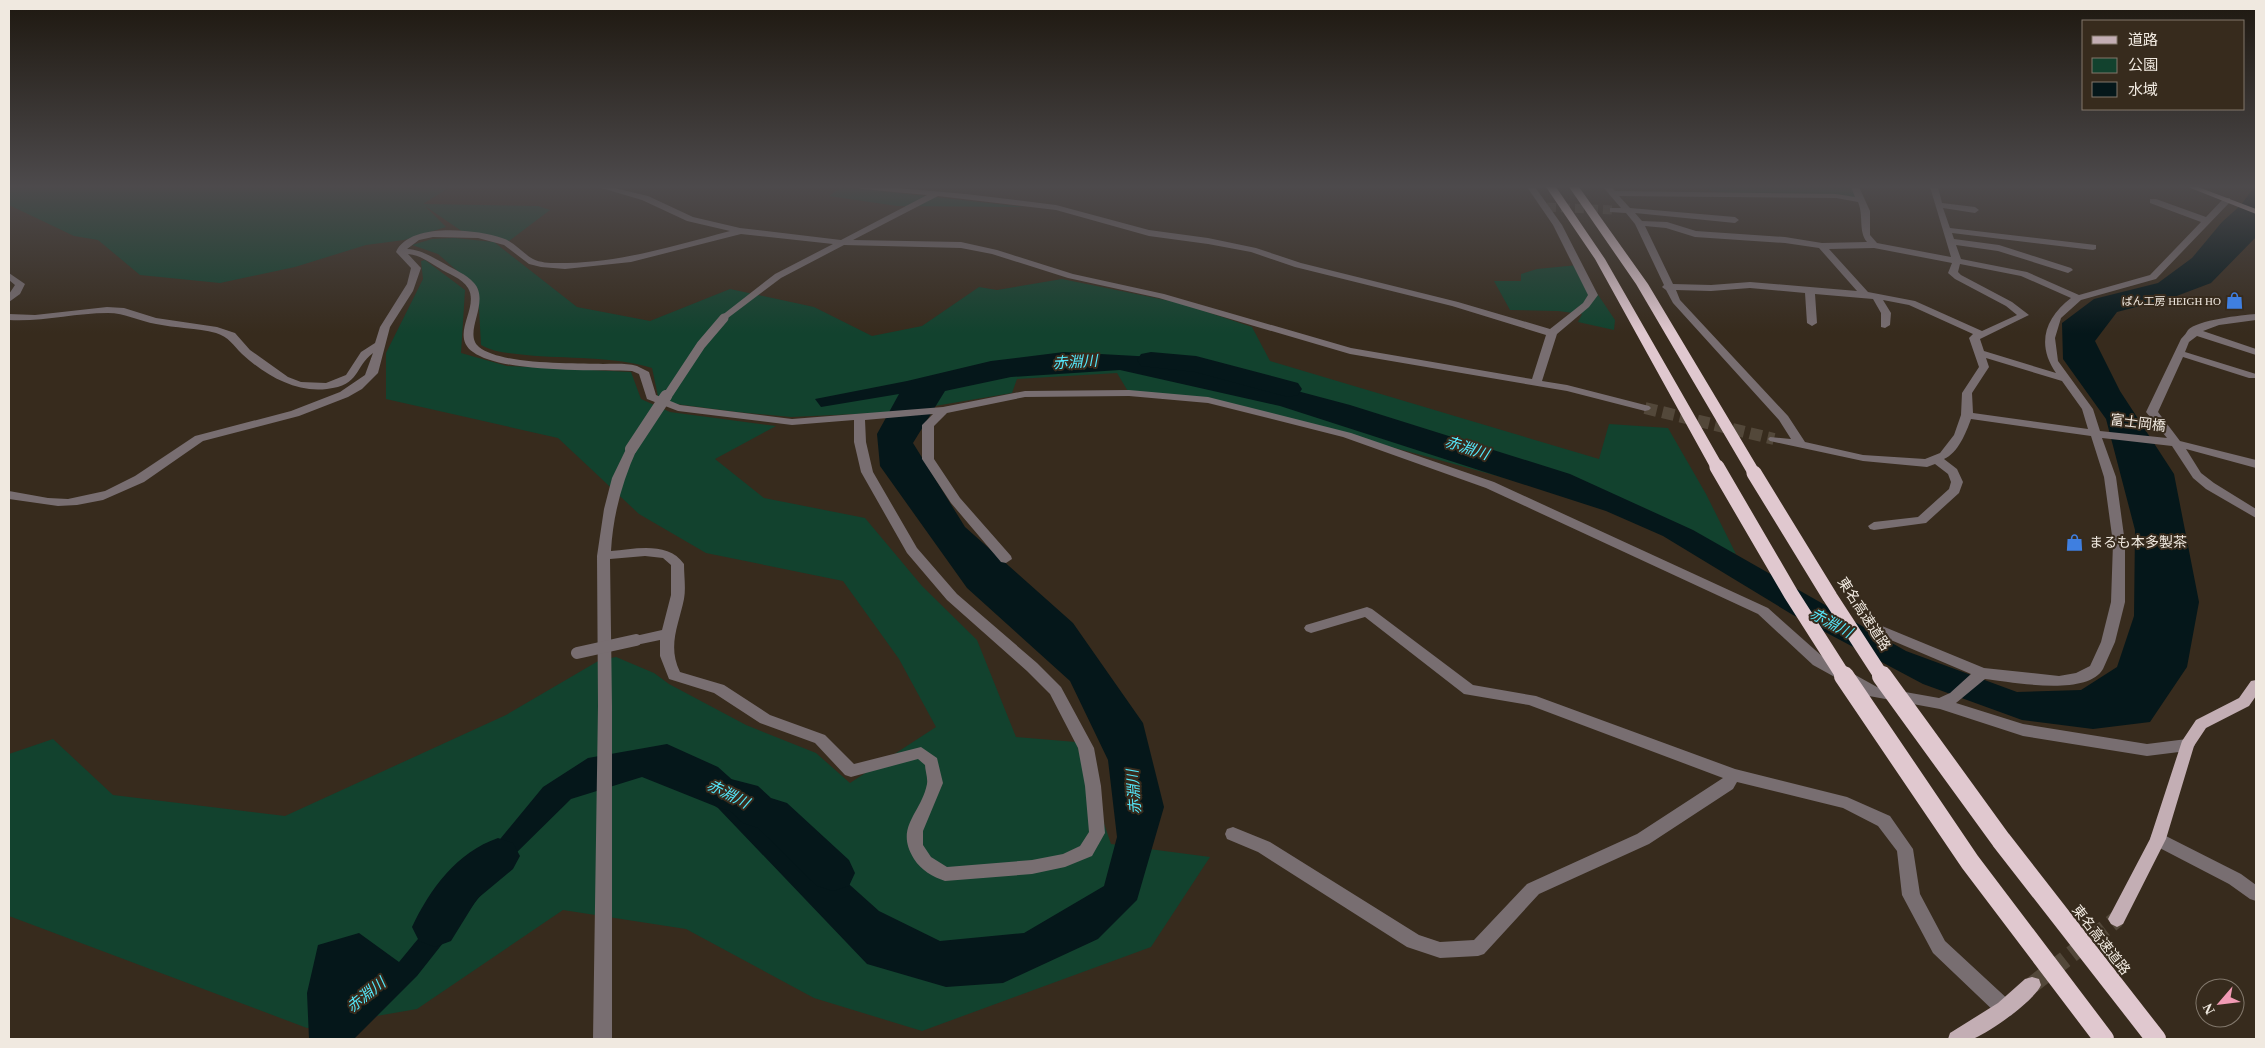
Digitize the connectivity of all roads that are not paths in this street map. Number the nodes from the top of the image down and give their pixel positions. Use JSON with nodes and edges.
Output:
{"nodes":[{"id":1,"x":423,"y":236,"type":"edge"},
{"id":2,"x":480,"y":236,"type":"edge"},
{"id":3,"x":722,"y":236,"type":"edge"},
{"id":4,"x":787,"y":236,"type":"edge"},
{"id":5,"x":857,"y":236,"type":"edge"},
{"id":6,"x":1170,"y":236,"type":"edge"},
{"id":7,"x":1563,"y":236,"type":"edge"},
{"id":8,"x":1584,"y":236,"type":"edge"},
{"id":9,"x":1609,"y":236,"type":"edge"},
{"id":10,"x":1645,"y":236,"type":"edge"},
{"id":11,"x":1724,"y":236,"type":"edge"},
{"id":12,"x":1867,"y":236,"type":"edge"},
{"id":13,"x":1948,"y":236,"type":"edge"},
{"id":14,"x":1997,"y":236,"type":"edge"},
{"id":15,"x":2193,"y":236,"type":"edge"},
{"id":16,"x":1950,"y":241,"type":"junction"},
{"id":17,"x":846,"y":242,"type":"junction"},
{"id":18,"x":1874,"y":245,"type":"junction"},
{"id":19,"x":1822,"y":246,"type":"junction"},
{"id":20,"x":2092,"y":247,"type":"dead end"},
{"id":21,"x":401,"y":252,"type":"junction"},
{"id":22,"x":1957,"y":261,"type":"junction"},
{"id":23,"x":2068,"y":270,"type":"dead end"},
{"id":24,"x":9,"y":276,"type":"edge"},
{"id":25,"x":1668,"y":286,"type":"junction"},
{"id":26,"x":1810,"y":290,"type":"junction"},
{"id":27,"x":1871,"y":296,"type":"junction"},
{"id":28,"x":2078,"y":298,"type":"junction"},
{"id":29,"x":9,"y":299,"type":"edge"},
{"id":30,"x":2256,"y":316,"type":"edge"},
{"id":31,"x":9,"y":317,"type":"edge"},
{"id":32,"x":1812,"y":323,"type":"dead end"},
{"id":33,"x":1885,"y":326,"type":"dead end"},
{"id":34,"x":2193,"y":331,"type":"junction"},
{"id":35,"x":1552,"y":333,"type":"junction"},
{"id":36,"x":1983,"y":335,"type":"junction"},
{"id":37,"x":378,"y":345,"type":"junction"},
{"id":38,"x":2256,"y":352,"type":"edge"},
{"id":39,"x":2179,"y":353,"type":"junction"},
{"id":40,"x":1979,"y":354,"type":"junction"},
{"id":41,"x":2253,"y":376,"type":"dead end"},
{"id":42,"x":2066,"y":379,"type":"junction"},
{"id":43,"x":1536,"y":384,"type":"junction"},
{"id":44,"x":1645,"y":408,"type":"tunnel mouth"},
{"id":45,"x":943,"y":410,"type":"junction"},
{"id":46,"x":1967,"y":415,"type":"junction"},
{"id":47,"x":859,"y":417,"type":"junction"},
{"id":48,"x":2096,"y":434,"type":"junction"},
{"id":49,"x":1774,"y":439,"type":"tunnel mouth"},
{"id":50,"x":2176,"y":443,"type":"junction"},
{"id":51,"x":1800,"y":444,"type":"junction"},
{"id":52,"x":1936,"y":459,"type":"junction"},
{"id":53,"x":2256,"y":464,"type":"edge"},
{"id":54,"x":9,"y":495,"type":"edge"},
{"id":55,"x":2256,"y":514,"type":"edge"},
{"id":56,"x":1874,"y":526,"type":"dead end"},
{"id":57,"x":603,"y":556,"type":"junction"},
{"id":58,"x":1006,"y":559,"type":"dead end"},
{"id":59,"x":1311,"y":628,"type":"dead end"},
{"id":60,"x":1877,"y":629,"type":"dead end"},
{"id":61,"x":666,"y":634,"type":"junction"},
{"id":62,"x":577,"y":654,"type":"dead end"},
{"id":63,"x":1982,"y":672,"type":"junction"},
{"id":64,"x":2256,"y":685,"type":"edge"},
{"id":65,"x":1941,"y":704,"type":"junction"},
{"id":66,"x":2187,"y":745,"type":"junction"},
{"id":67,"x":1733,"y":775,"type":"junction"},
{"id":68,"x":1233,"y":834,"type":"dead end"},
{"id":69,"x":2158,"y":838,"type":"junction"},
{"id":70,"x":2256,"y":894,"type":"edge"},
{"id":71,"x":2117,"y":919,"type":"tunnel mouth"},
{"id":72,"x":2032,"y":985,"type":"tunnel mouth"},
{"id":73,"x":2005,"y":1009,"type":"junction"},
{"id":74,"x":602,"y":1039,"type":"edge"},
{"id":75,"x":1957,"y":1039,"type":"edge"},
{"id":76,"x":2104,"y":1039,"type":"edge"},
{"id":77,"x":2156,"y":1039,"type":"edge"}],
"edges":[{"from":1,"to":21,"type":"street"},
{"from":2,"to":3,"type":"street"},
{"from":4,"to":17,"type":"street"},
{"from":5,"to":17,"type":"street"},
{"from":6,"to":35,"type":"street"},
{"from":7,"to":35,"type":"street"},
{"from":8,"to":76,"type":"highway","bridge":true},
{"from":9,"to":77,"type":"highway","name":"東名高速道路","bridge":true},
{"from":10,"to":25,"type":"street"},
{"from":11,"to":19,"type":"street"},
{"from":12,"to":18,"type":"street"},
{"from":13,"to":16,"type":"street"},
{"from":14,"to":20,"type":"street"},
{"from":15,"to":28,"type":"street"},
{"from":16,"to":22,"type":"street"},
{"from":16,"to":23,"type":"street"},
{"from":17,"to":43,"type":"street"},
{"from":17,"to":57,"type":"street","bridge":true},
{"from":18,"to":19,"type":"street"},
{"from":18,"to":22,"type":"street"},
{"from":19,"to":27,"type":"street"},
{"from":21,"to":37,"type":"street"},
{"from":21,"to":47,"type":"street"},
{"from":22,"to":28,"type":"street"},
{"from":22,"to":36,"type":"street"},
{"from":24,"to":29,"type":"street"},
{"from":25,"to":26,"type":"street"},
{"from":25,"to":51,"type":"street"},
{"from":26,"to":27,"type":"street"},
{"from":26,"to":32,"type":"street"},
{"from":27,"to":33,"type":"street"},
{"from":27,"to":36,"type":"street"},
{"from":28,"to":42,"type":"street"},
{"from":30,"to":34,"type":"street"},
{"from":31,"to":37,"type":"street"},
{"from":34,"to":38,"type":"street"},
{"from":34,"to":39,"type":"street"},
{"from":35,"to":43,"type":"street"},
{"from":36,"to":40,"type":"street"},
{"from":37,"to":54,"type":"street"},
{"from":39,"to":41,"type":"street"},
{"from":39,"to":50,"type":"street"},
{"from":40,"to":42,"type":"street"},
{"from":40,"to":46,"type":"street"},
{"from":42,"to":48,"type":"street"},
{"from":43,"to":44,"type":"street"},
{"from":45,"to":47,"type":"street"},
{"from":45,"to":58,"type":"street"},
{"from":45,"to":65,"type":"street"},
{"from":46,"to":48,"type":"street","name":"富士岡橋"},
{"from":46,"to":52,"type":"street"},
{"from":47,"to":61,"type":"street"},
{"from":48,"to":50,"type":"street","name":"富士岡橋"},
{"from":48,"to":63,"type":"street"},
{"from":49,"to":51,"type":"street"},
{"from":50,"to":53,"type":"street","name":"富士岡橋"},
{"from":50,"to":55,"type":"street"},
{"from":51,"to":52,"type":"street"},
{"from":52,"to":56,"type":"street"},
{"from":57,"to":61,"type":"street"},
{"from":57,"to":74,"type":"street"},
{"from":59,"to":67,"type":"street"},
{"from":60,"to":63,"type":"street"},
{"from":61,"to":62,"type":"street","bridge":true},
{"from":63,"to":65,"type":"street"},
{"from":64,"to":66,"type":"main road"},
{"from":65,"to":66,"type":"street"},
{"from":66,"to":69,"type":"main road"},
{"from":67,"to":68,"type":"street"},
{"from":67,"to":73,"type":"street"},
{"from":69,"to":70,"type":"street"},
{"from":69,"to":71,"type":"main road"},
{"from":72,"to":73,"type":"main road"},
{"from":73,"to":75,"type":"main road"}]}
